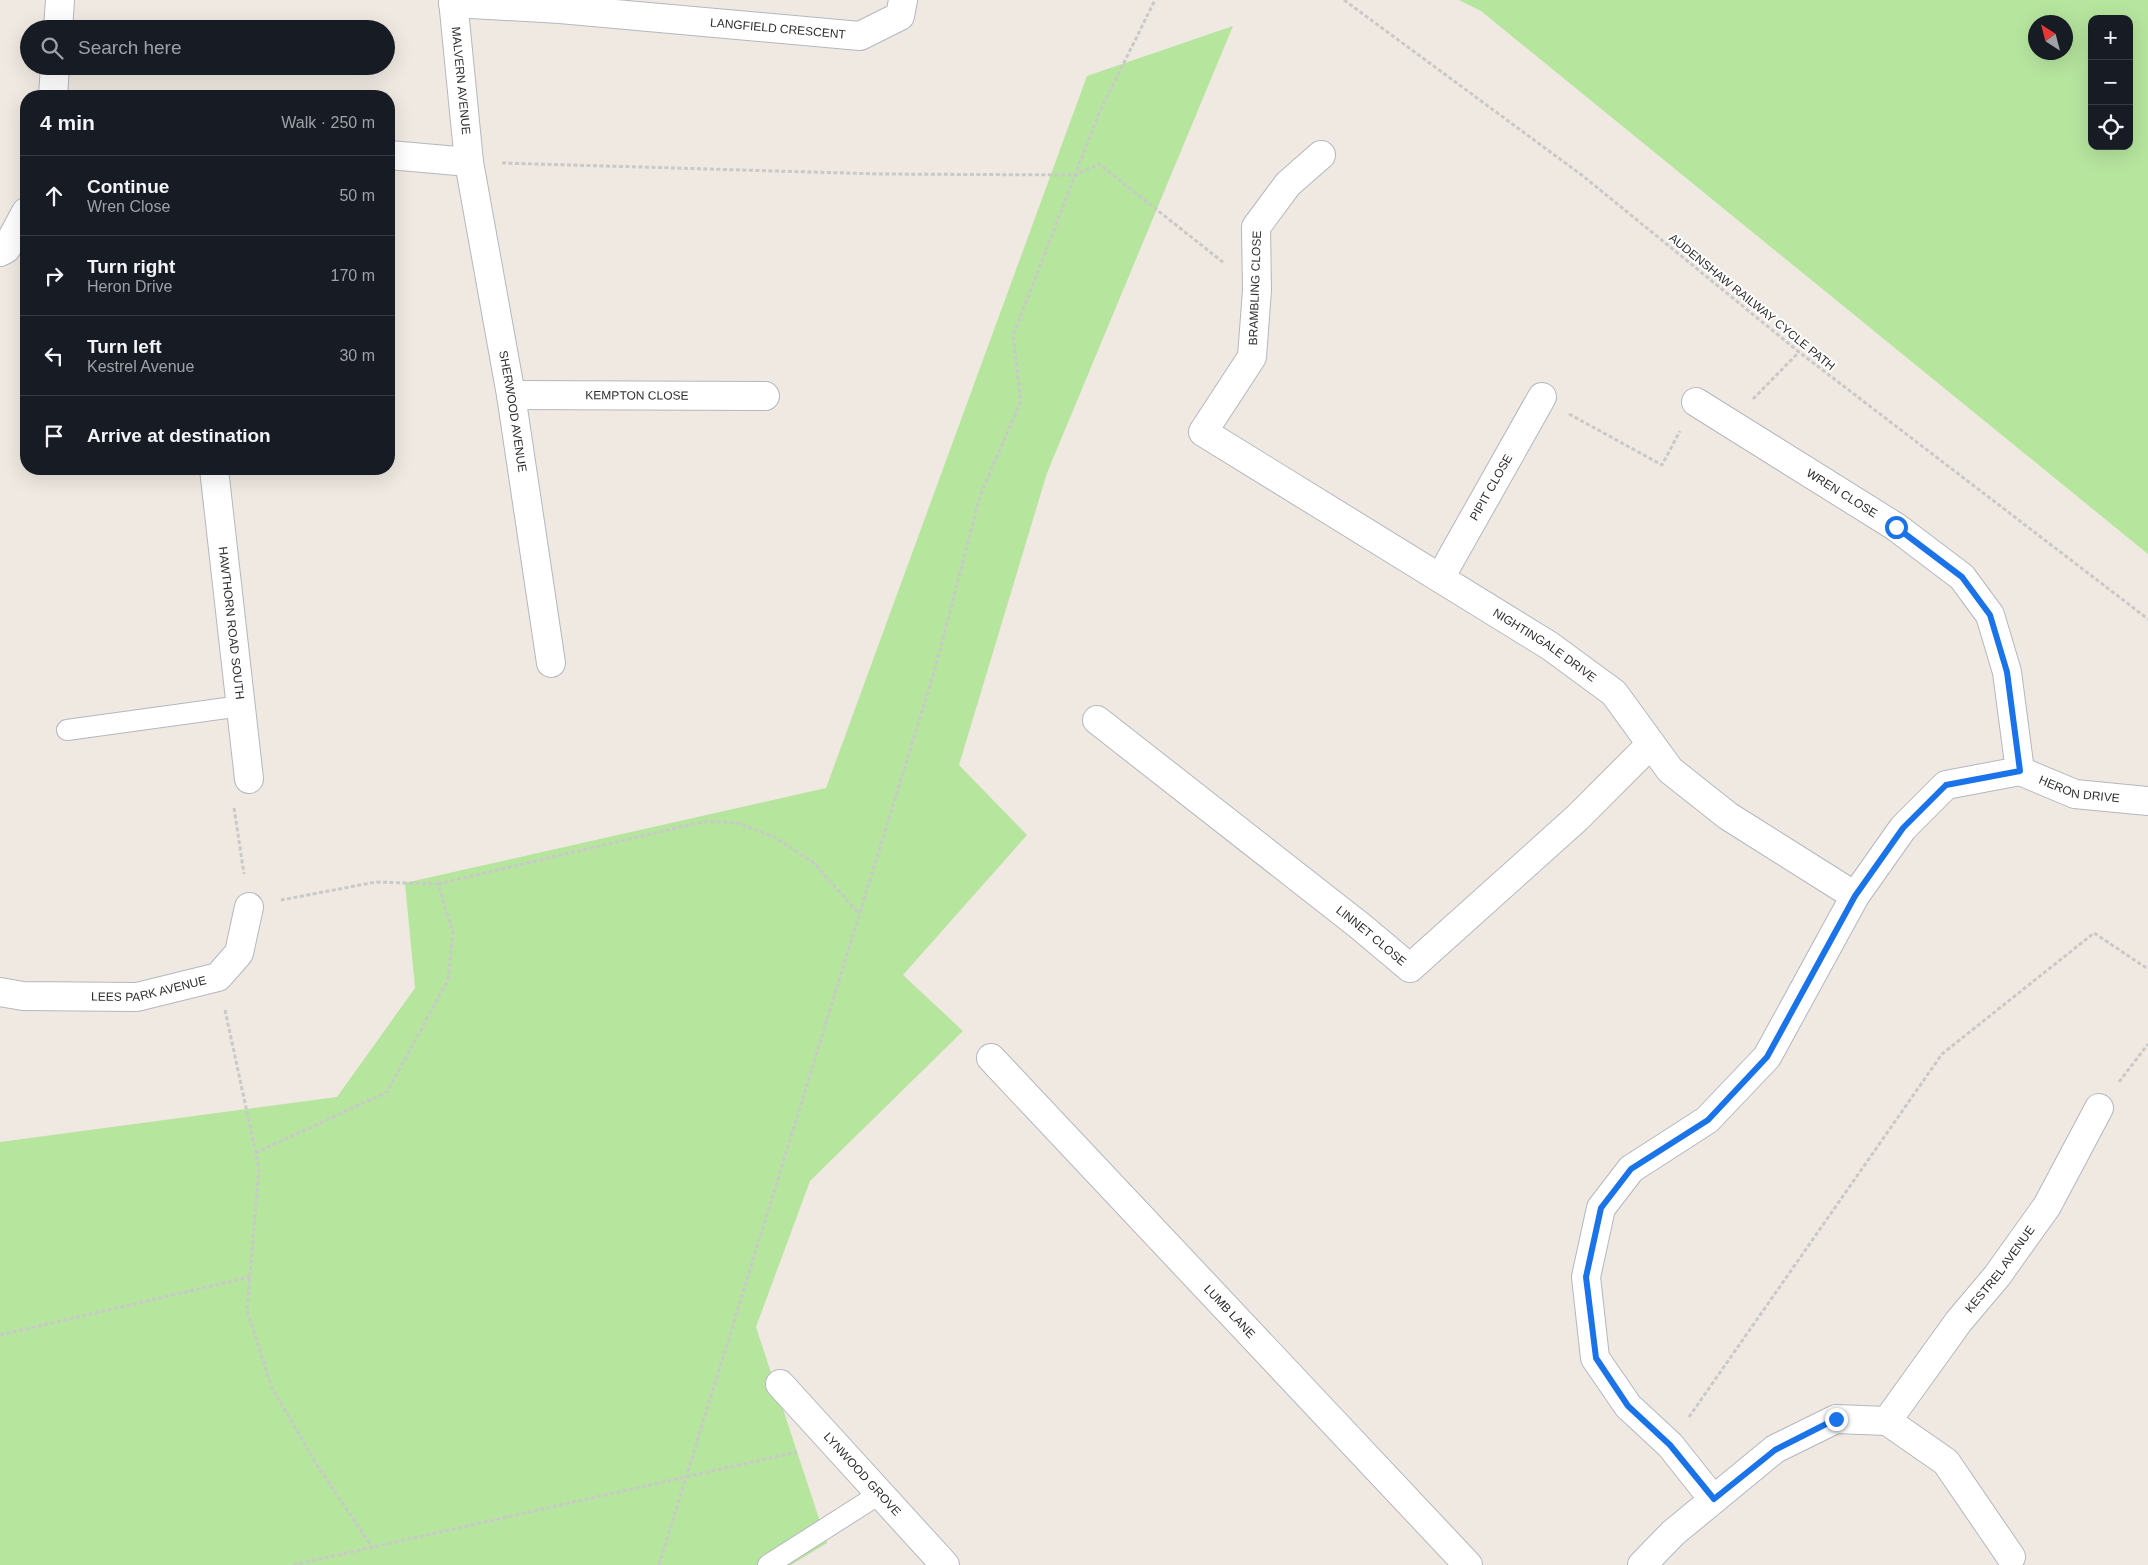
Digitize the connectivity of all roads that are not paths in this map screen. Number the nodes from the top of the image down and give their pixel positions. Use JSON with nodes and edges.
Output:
{"nodes":[{"id":1,"x":60,"y":0,"type":"edge"},
{"id":2,"x":903,"y":0,"type":"edge"},
{"id":3,"x":453,"y":1,"type":"edge"},
{"id":4,"x":674,"y":9,"type":"edge"},
{"id":5,"x":59,"y":20,"type":"edge"},
{"id":6,"x":54,"y":75,"type":"edge"},
{"id":7,"x":53,"y":90,"type":"edge"},
{"id":8,"x":1321,"y":155,"type":"dead end"},
{"id":9,"x":395,"y":156,"type":"edge"},
{"id":10,"x":469,"y":162,"type":"junction"},
{"id":11,"x":20,"y":226,"type":"edge"},
{"id":12,"x":0,"y":252,"type":"edge"},
{"id":13,"x":511,"y":395,"type":"junction"},
{"id":14,"x":765,"y":396,"type":"dead end"},
{"id":15,"x":1542,"y":397,"type":"dead end"},
{"id":16,"x":1696,"y":402,"type":"road end"},
{"id":17,"x":1203,"y":432,"type":"joint"},
{"id":18,"x":215,"y":475,"type":"edge"},
{"id":19,"x":1440,"y":578,"type":"junction"},
{"id":20,"x":551,"y":663,"type":"dead end"},
{"id":21,"x":240,"y":706,"type":"junction"},
{"id":22,"x":1097,"y":720,"type":"dead end"},
{"id":23,"x":67,"y":730,"type":"dead end"},
{"id":24,"x":1651,"y":744,"type":"junction"},
{"id":25,"x":2020,"y":771,"type":"junction"},
{"id":26,"x":249,"y":778,"type":"road end"},
{"id":27,"x":2148,"y":800,"type":"edge"},
{"id":28,"x":1855,"y":896,"type":"junction"},
{"id":29,"x":249,"y":907,"type":"road end"},
{"id":30,"x":0,"y":992,"type":"edge"},
{"id":31,"x":991,"y":1058,"type":"dead end"},
{"id":32,"x":2098,"y":1108,"type":"road end"},
{"id":33,"x":780,"y":1384,"type":"dead end"},
{"id":34,"x":1887,"y":1422,"type":"junction"},
{"id":35,"x":880,"y":1493,"type":"junction"},
{"id":36,"x":1714,"y":1499,"type":"junction"},
{"id":37,"x":2011,"y":1557,"type":"dead end"},
{"id":38,"x":768,"y":1565,"type":"edge"},
{"id":39,"x":945,"y":1565,"type":"edge"},
{"id":40,"x":1468,"y":1565,"type":"edge"},
{"id":41,"x":1642,"y":1565,"type":"edge"}],
"edges":[{"from":1,"to":5,"type":"street"},
{"from":2,"to":4,"type":"street","name":"LANGFIELD CRESCENT"},
{"from":3,"to":4,"type":"street","name":"LANGFIELD CRESCENT"},
{"from":3,"to":10,"type":"street","name":"MALVERN AVENUE"},
{"from":6,"to":7,"type":"street"},
{"from":8,"to":17,"type":"street","name":"BRAMBLING CLOSE"},
{"from":9,"to":10,"type":"street"},
{"from":10,"to":13,"type":"street","name":"SHERWOOD AVENUE"},
{"from":11,"to":12,"type":"street"},
{"from":13,"to":14,"type":"street","name":"KEMPTON CLOSE"},
{"from":13,"to":20,"type":"street","name":"SHERWOOD AVENUE"},
{"from":15,"to":19,"type":"street","name":"PIPIT CLOSE"},
{"from":16,"to":25,"type":"street","name":"WREN CLOSE"},
{"from":17,"to":19,"type":"street","name":"NIGHTINGALE DRIVE"},
{"from":18,"to":21,"type":"street","name":"HAWTHORN ROAD SOUTH"},
{"from":19,"to":24,"type":"street","name":"NIGHTINGALE DRIVE"},
{"from":21,"to":23,"type":"lane"},
{"from":21,"to":26,"type":"street","name":"HAWTHORN ROAD SOUTH"},
{"from":22,"to":24,"type":"street","name":"LINNET CLOSE"},
{"from":24,"to":28,"type":"street","name":"NIGHTINGALE DRIVE"},
{"from":25,"to":27,"type":"street","name":"HERON DRIVE"},
{"from":25,"to":28,"type":"street"},
{"from":28,"to":36,"type":"street"},
{"from":29,"to":30,"type":"street","name":"LEES PARK AVENUE"},
{"from":31,"to":40,"type":"street","name":"LUMB LANE"},
{"from":32,"to":34,"type":"street","name":"KESTREL AVENUE"},
{"from":33,"to":35,"type":"street","name":"LYNWOOD GROVE"},
{"from":34,"to":36,"type":"street"},
{"from":34,"to":37,"type":"street"},
{"from":35,"to":38,"type":"lane"},
{"from":35,"to":39,"type":"street","name":"LYNWOOD GROVE"},
{"from":36,"to":41,"type":"street"}]}
